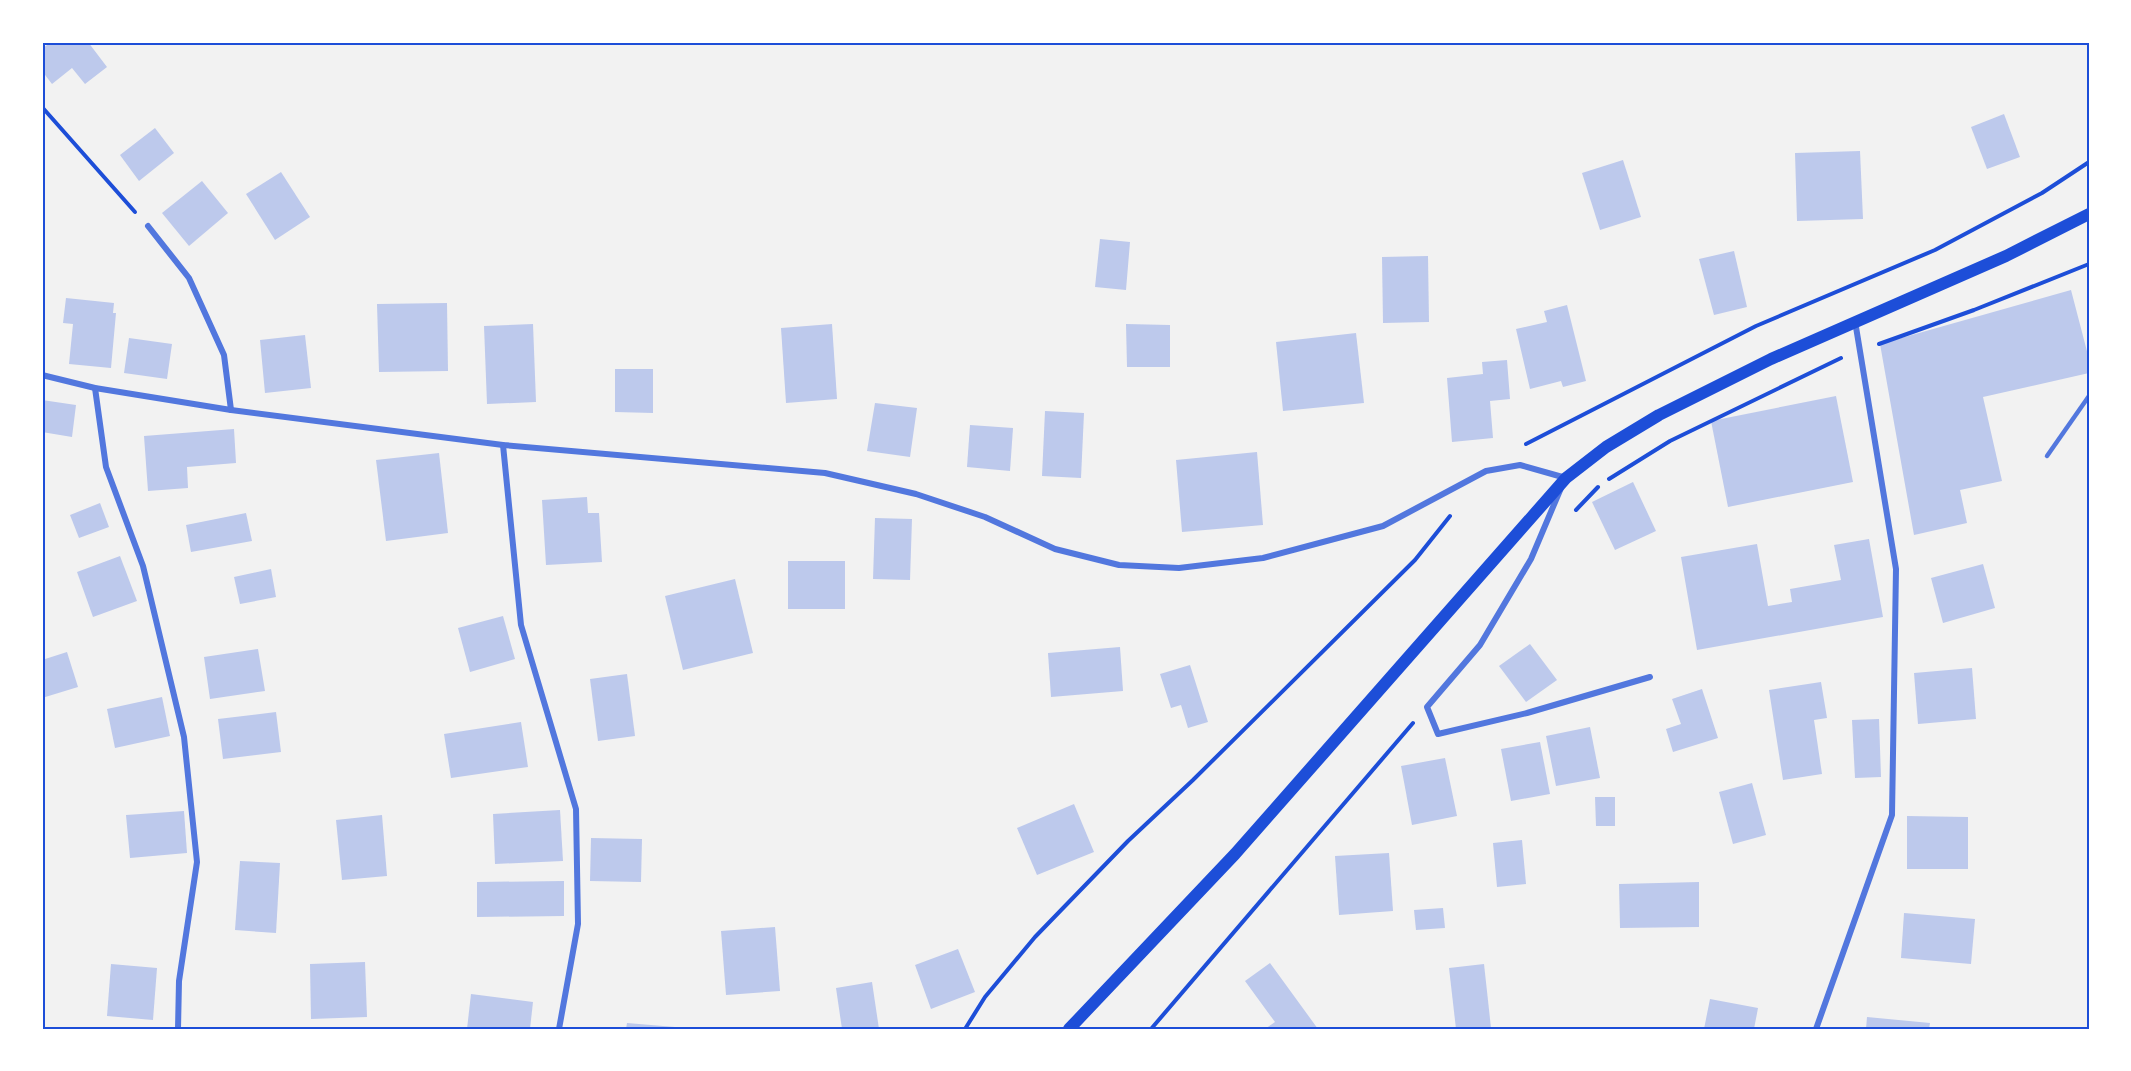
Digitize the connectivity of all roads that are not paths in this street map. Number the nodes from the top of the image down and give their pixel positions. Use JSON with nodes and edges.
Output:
{"nodes":[{"id":1,"x":2089,"y":214,"type":"edge"},
{"id":2,"x":148,"y":226,"type":"road end"},
{"id":3,"x":1855,"y":321,"type":"junction"},
{"id":4,"x":42,"y":375,"type":"edge"},
{"id":5,"x":95,"y":388,"type":"junction"},
{"id":6,"x":2089,"y":396,"type":"edge"},
{"id":7,"x":231,"y":410,"type":"junction"},
{"id":8,"x":503,"y":445,"type":"junction"},
{"id":9,"x":2047,"y":456,"type":"dead end"},
{"id":10,"x":1566,"y":478,"type":"junction"},
{"id":11,"x":1650,"y":677,"type":"dead end"},
{"id":12,"x":178,"y":1029,"type":"edge"},
{"id":13,"x":559,"y":1029,"type":"edge"},
{"id":14,"x":1069,"y":1029,"type":"edge"},
{"id":15,"x":1816,"y":1029,"type":"edge"}],
"edges":[{"from":1,"to":3,"type":"main road"},
{"from":2,"to":7,"type":"street"},
{"from":3,"to":10,"type":"main road"},
{"from":3,"to":15,"type":"street"},
{"from":4,"to":5,"type":"street"},
{"from":5,"to":7,"type":"street"},
{"from":5,"to":12,"type":"street"},
{"from":6,"to":9,"type":"lane"},
{"from":7,"to":8,"type":"street"},
{"from":8,"to":10,"type":"street"},
{"from":8,"to":13,"type":"street"},
{"from":10,"to":11,"type":"street"},
{"from":10,"to":14,"type":"main road"}]}
